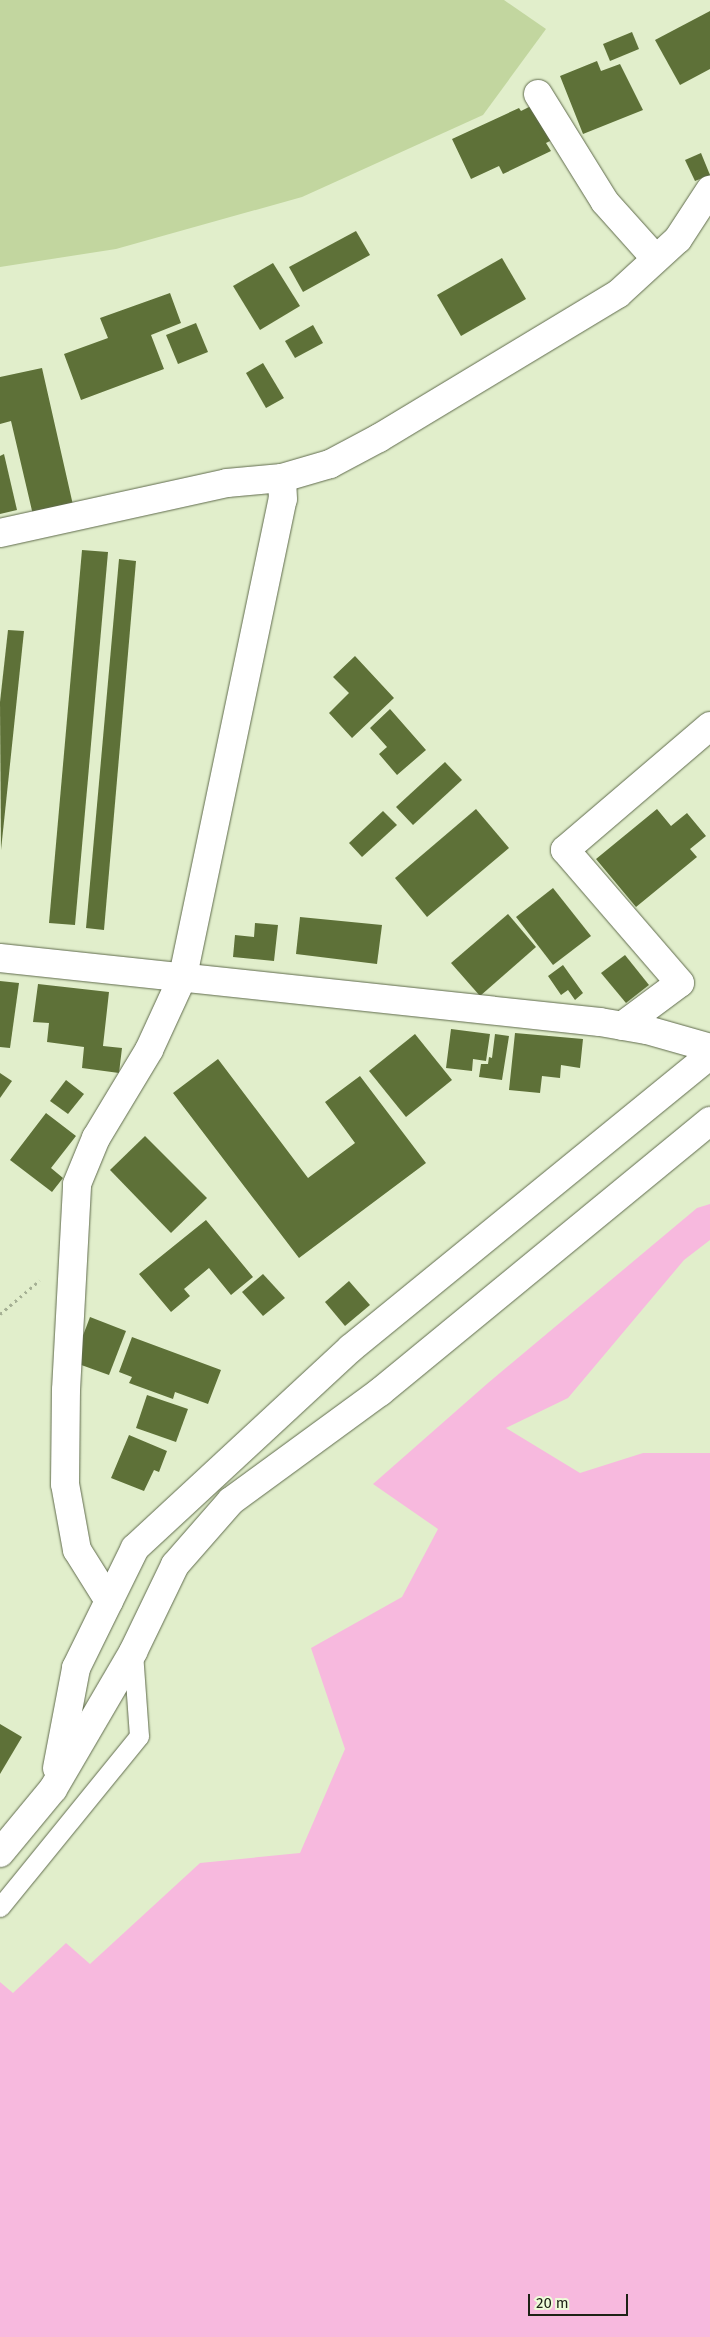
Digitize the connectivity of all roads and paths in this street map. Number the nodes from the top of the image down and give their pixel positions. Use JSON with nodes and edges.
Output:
{"nodes":[{"id":1,"x":538,"y":94,"type":"dead end"},
{"id":2,"x":710,"y":190,"type":"edge"},
{"id":3,"x":656,"y":259,"type":"junction"},
{"id":4,"x":282,"y":478,"type":"junction"},
{"id":5,"x":0,"y":534,"type":"edge"},
{"id":6,"x":710,"y":726,"type":"edge"},
{"id":7,"x":0,"y":958,"type":"edge"},
{"id":8,"x":183,"y":976,"type":"junction"},
{"id":9,"x":622,"y":1026,"type":"junction"},
{"id":10,"x":710,"y":1048,"type":"edge"},
{"id":11,"x":710,"y":1055,"type":"edge"},
{"id":12,"x":710,"y":1121,"type":"edge"},
{"id":13,"x":72,"y":1261,"type":"junction"},
{"id":14,"x":0,"y":1314,"type":"edge"},
{"id":15,"x":109,"y":1601,"type":"junction"},
{"id":16,"x":133,"y":1652,"type":"junction"},
{"id":17,"x":53,"y":1789,"type":"junction"},
{"id":18,"x":0,"y":1853,"type":"edge"},
{"id":19,"x":0,"y":1907,"type":"edge"}],
"edges":[{"from":1,"to":3,"type":"street"},
{"from":2,"to":3,"type":"street"},
{"from":3,"to":4,"type":"street"},
{"from":4,"to":5,"type":"street"},
{"from":4,"to":8,"type":"street"},
{"from":6,"to":9,"type":"street"},
{"from":7,"to":8,"type":"street"},
{"from":8,"to":9,"type":"street"},
{"from":8,"to":13,"type":"street"},
{"from":9,"to":10,"type":"street"},
{"from":11,"to":15,"type":"street"},
{"from":12,"to":16,"type":"street"},
{"from":13,"to":14,"type":"path"},
{"from":13,"to":15,"type":"street"},
{"from":15,"to":17,"type":"street"},
{"from":16,"to":17,"type":"street"},
{"from":16,"to":19,"type":"lane"},
{"from":17,"to":18,"type":"street"}]}
